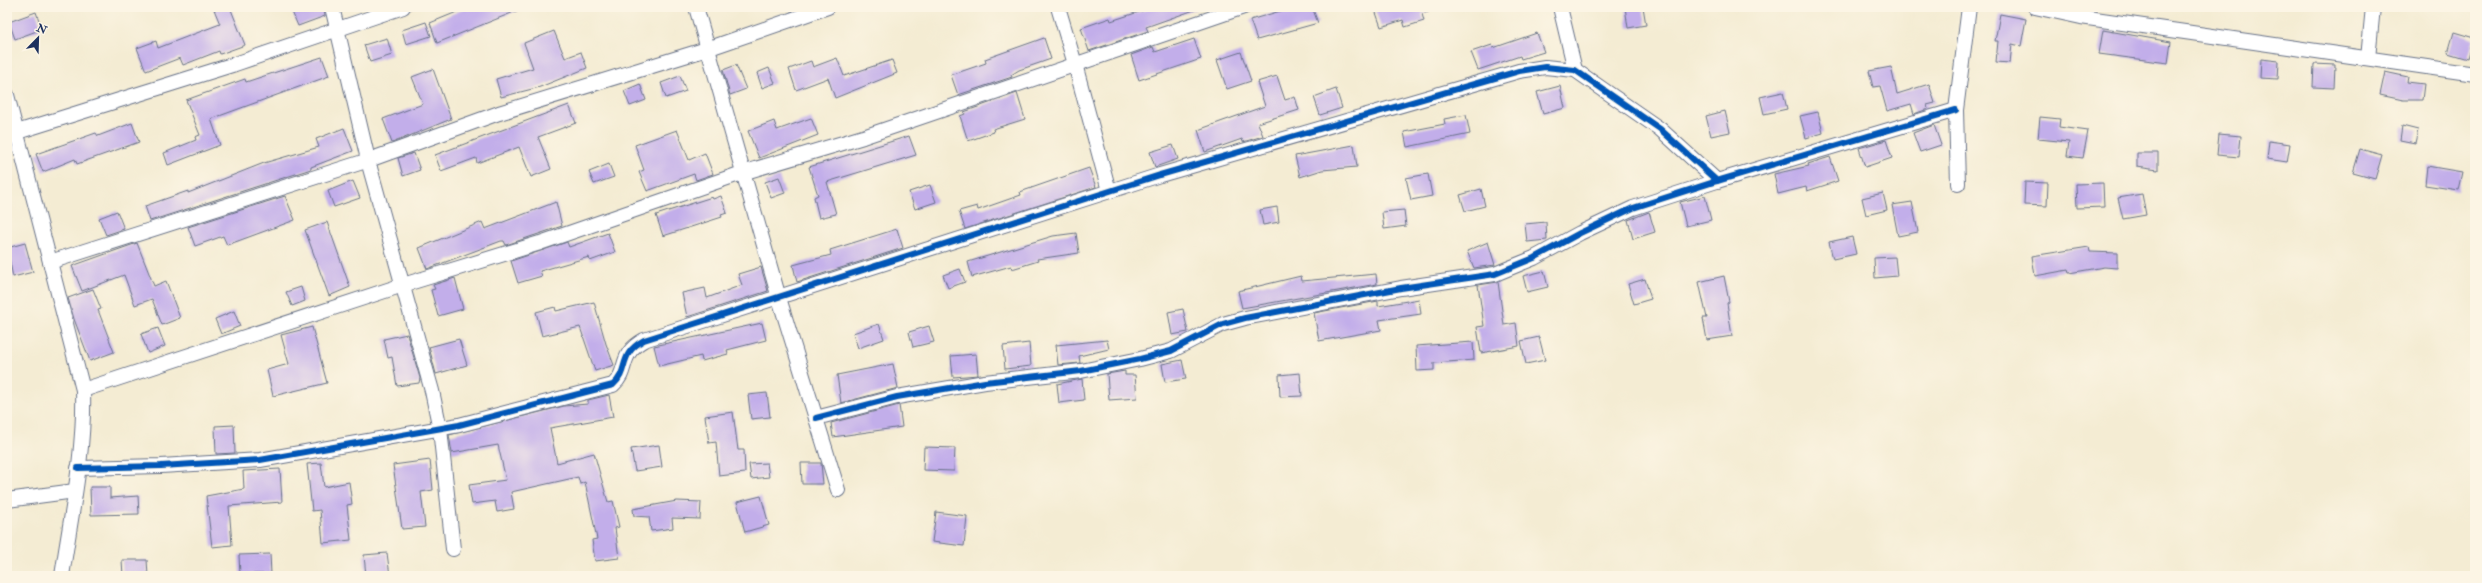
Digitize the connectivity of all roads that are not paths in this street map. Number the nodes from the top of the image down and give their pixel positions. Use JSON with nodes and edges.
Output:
{"nodes":[{"id":1,"x":332,"y":7,"type":"edge"},
{"id":2,"x":402,"y":7,"type":"edge"},
{"id":3,"x":696,"y":7,"type":"edge"},
{"id":4,"x":828,"y":7,"type":"edge"},
{"id":5,"x":1058,"y":7,"type":"edge"},
{"id":6,"x":1244,"y":7,"type":"edge"},
{"id":7,"x":1560,"y":7,"type":"edge"},
{"id":8,"x":1969,"y":7,"type":"edge"},
{"id":9,"x":2036,"y":7,"type":"edge"},
{"id":10,"x":2373,"y":7,"type":"edge"},
{"id":11,"x":338,"y":29,"type":"junction"},
{"id":12,"x":707,"y":49,"type":"junction"},
{"id":13,"x":2368,"y":58,"type":"junction"},
{"id":14,"x":1076,"y":64,"type":"junction"},
{"id":15,"x":1575,"y":70,"type":"junction"},
{"id":16,"x":2475,"y":74,"type":"edge"},
{"id":17,"x":7,"y":95,"type":"edge"},
{"id":18,"x":1956,"y":110,"type":"junction"},
{"id":19,"x":17,"y":132,"type":"junction"},
{"id":20,"x":369,"y":160,"type":"junction"},
{"id":21,"x":742,"y":173,"type":"junction"},
{"id":22,"x":1717,"y":180,"type":"junction"},
{"id":23,"x":1958,"y":184,"type":"dead end"},
{"id":24,"x":1109,"y":192,"type":"junction"},
{"id":25,"x":50,"y":262,"type":"junction"},
{"id":26,"x":403,"y":285,"type":"junction"},
{"id":27,"x":779,"y":298,"type":"junction"},
{"id":28,"x":83,"y":390,"type":"junction"},
{"id":29,"x":816,"y":418,"type":"junction"},
{"id":30,"x":440,"y":429,"type":"junction"},
{"id":31,"x":78,"y":468,"type":"junction"},
{"id":32,"x":838,"y":490,"type":"dead end"},
{"id":33,"x":75,"y":491,"type":"junction"},
{"id":34,"x":7,"y":500,"type":"edge"},
{"id":35,"x":453,"y":549,"type":"dead end"},
{"id":36,"x":62,"y":576,"type":"edge"}],
"edges":[{"from":1,"to":11,"type":"street"},
{"from":2,"to":11,"type":"street"},
{"from":3,"to":12,"type":"street"},
{"from":4,"to":12,"type":"street"},
{"from":5,"to":14,"type":"street"},
{"from":6,"to":14,"type":"street"},
{"from":7,"to":15,"type":"street"},
{"from":8,"to":18,"type":"street"},
{"from":9,"to":13,"type":"street"},
{"from":10,"to":13,"type":"street"},
{"from":11,"to":19,"type":"street"},
{"from":11,"to":20,"type":"street"},
{"from":12,"to":20,"type":"street"},
{"from":12,"to":21,"type":"street"},
{"from":13,"to":16,"type":"street"},
{"from":14,"to":21,"type":"street"},
{"from":14,"to":24,"type":"street"},
{"from":15,"to":22,"type":"street"},
{"from":15,"to":24,"type":"street"},
{"from":17,"to":19,"type":"street"},
{"from":18,"to":22,"type":"street"},
{"from":18,"to":23,"type":"street"},
{"from":19,"to":25,"type":"street"},
{"from":20,"to":25,"type":"street"},
{"from":20,"to":26,"type":"street"},
{"from":21,"to":26,"type":"street"},
{"from":21,"to":27,"type":"street"},
{"from":22,"to":29,"type":"street"},
{"from":24,"to":27,"type":"street"},
{"from":25,"to":28,"type":"street"},
{"from":26,"to":28,"type":"street"},
{"from":26,"to":30,"type":"street"},
{"from":27,"to":29,"type":"street"},
{"from":27,"to":30,"type":"street"},
{"from":28,"to":31,"type":"street"},
{"from":29,"to":32,"type":"street"},
{"from":30,"to":31,"type":"street"},
{"from":30,"to":35,"type":"street"},
{"from":31,"to":33,"type":"street"},
{"from":33,"to":34,"type":"street"},
{"from":33,"to":36,"type":"street"}]}
